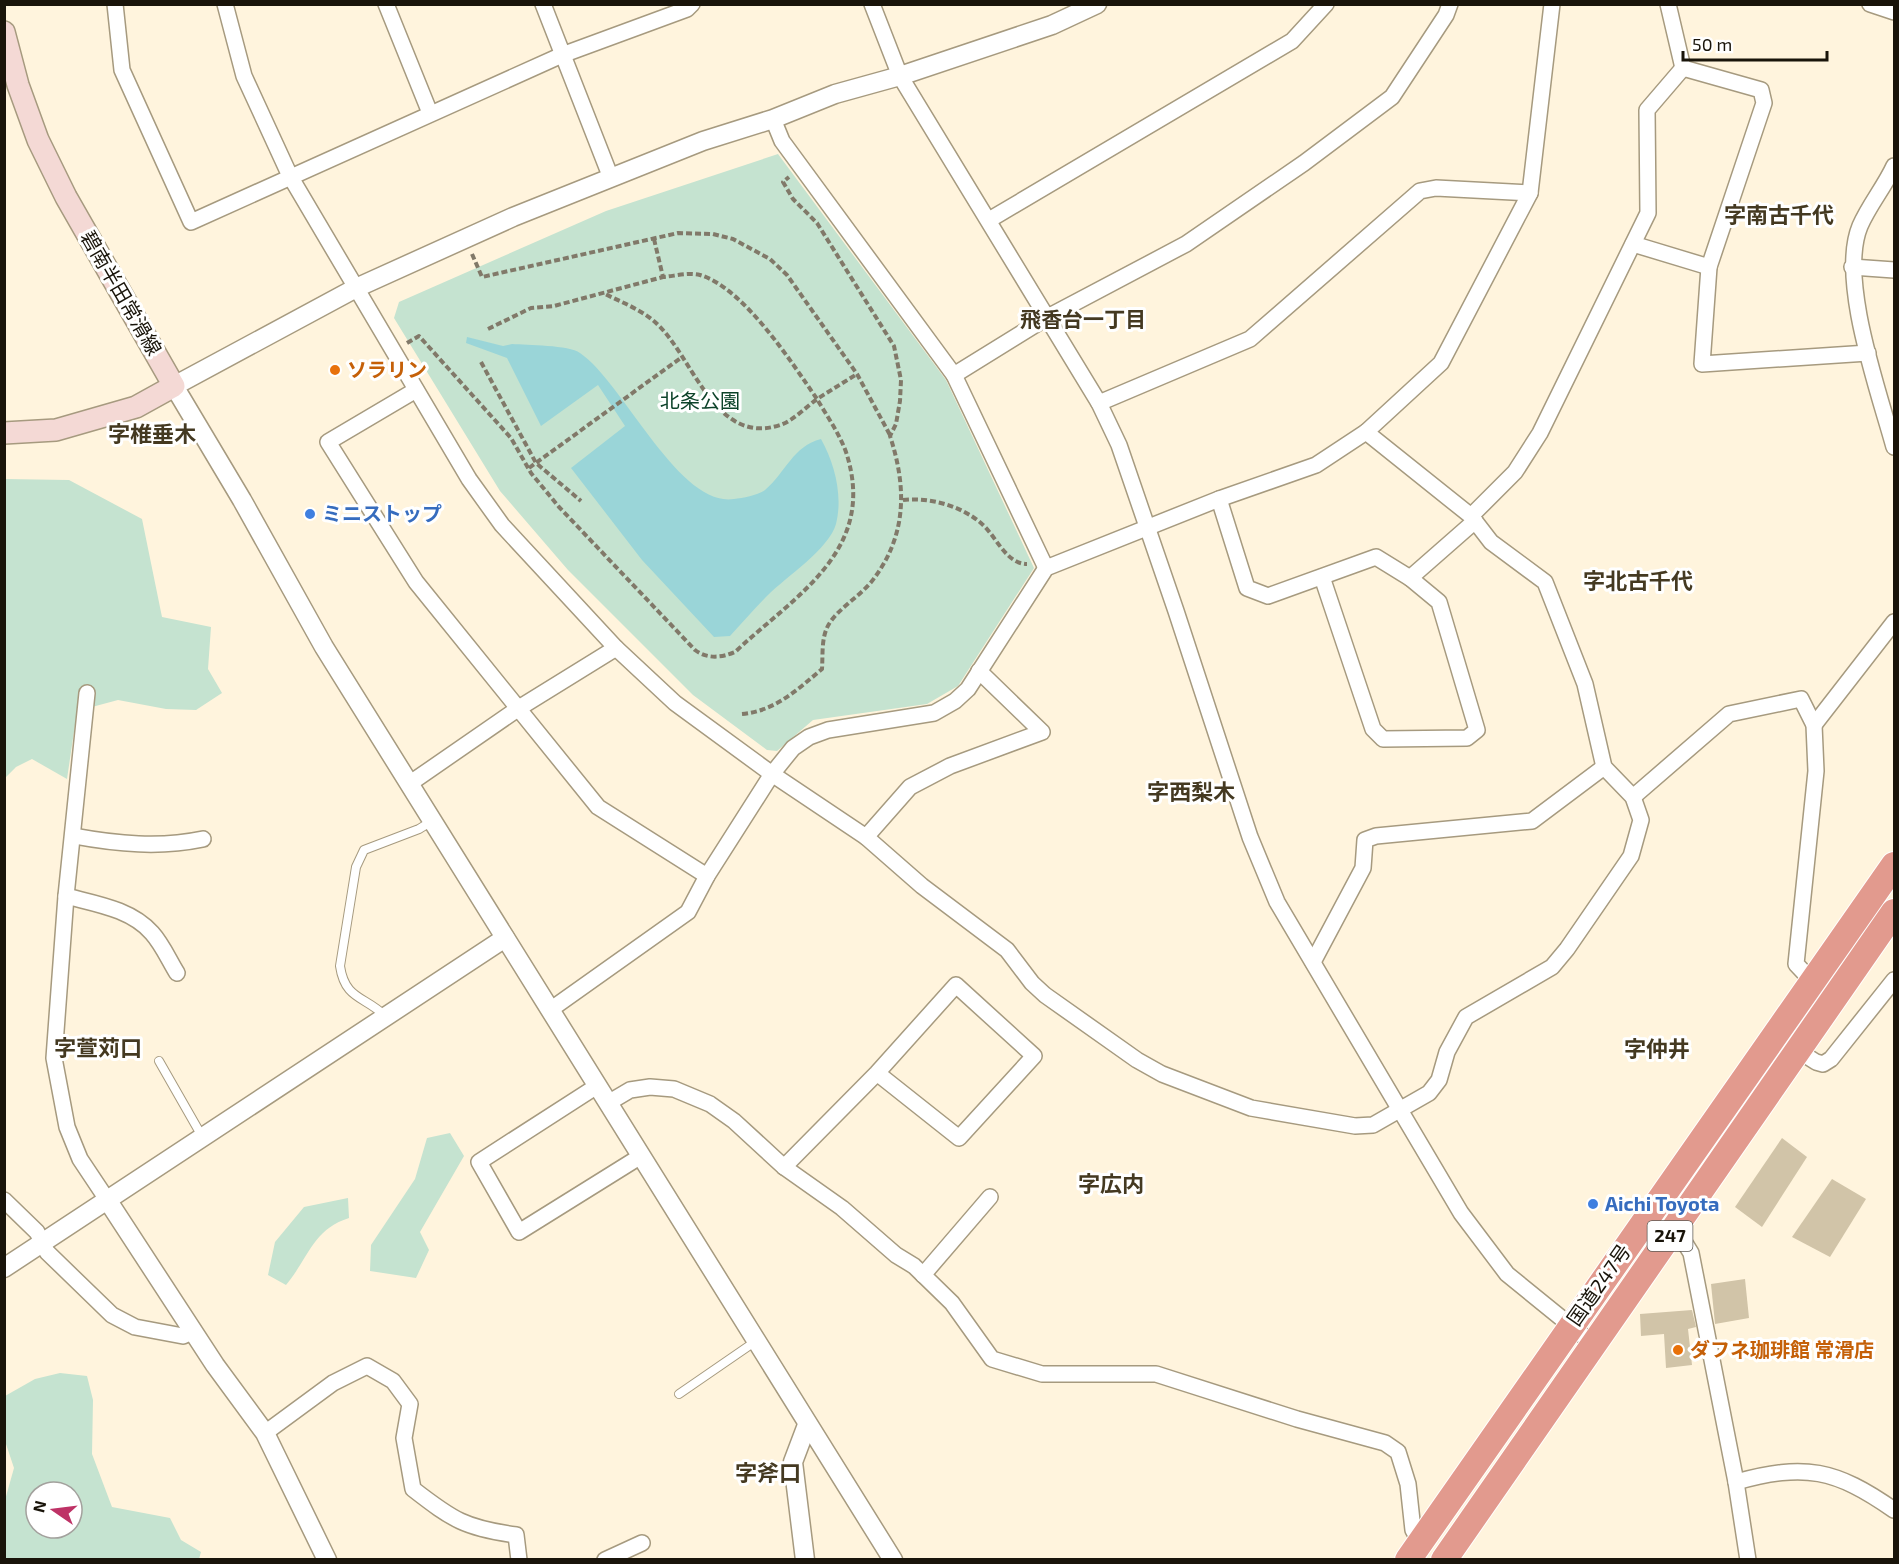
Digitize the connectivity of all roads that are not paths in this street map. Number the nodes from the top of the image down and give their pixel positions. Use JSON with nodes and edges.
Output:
{"nodes":[{"id":1,"x":115,"y":4,"type":"edge"},
{"id":2,"x":225,"y":4,"type":"edge"},
{"id":3,"x":386,"y":4,"type":"edge"},
{"id":4,"x":543,"y":4,"type":"edge"},
{"id":5,"x":692,"y":4,"type":"edge"},
{"id":6,"x":872,"y":4,"type":"edge"},
{"id":7,"x":1097,"y":4,"type":"edge"},
{"id":8,"x":1326,"y":4,"type":"edge"},
{"id":9,"x":1450,"y":4,"type":"edge"},
{"id":10,"x":1552,"y":4,"type":"edge"},
{"id":11,"x":1668,"y":4,"type":"edge"},
{"id":12,"x":1870,"y":4,"type":"edge"},
{"id":13,"x":1894,"y":12,"type":"edge"},
{"id":14,"x":4,"y":32,"type":"edge"},
{"id":15,"x":562,"y":55,"type":"junction"},
{"id":16,"x":1683,"y":68,"type":"junction"},
{"id":17,"x":900,"y":76,"type":"junction"},
{"id":18,"x":430,"y":113,"type":"junction"},
{"id":19,"x":773,"y":119,"type":"junction"},
{"id":20,"x":1894,"y":166,"type":"edge"},
{"id":21,"x":290,"y":176,"type":"junction"},
{"id":22,"x":611,"y":178,"type":"junction"},
{"id":23,"x":1530,"y":192,"type":"junction"},
{"id":24,"x":989,"y":220,"type":"junction"},
{"id":25,"x":1633,"y":244,"type":"junction"},
{"id":26,"x":1710,"y":267,"type":"junction"},
{"id":27,"x":1852,"y":267,"type":"junction"},
{"id":28,"x":1894,"y":270,"type":"edge"},
{"id":29,"x":356,"y":288,"type":"junction"},
{"id":30,"x":1046,"y":318,"type":"junction"},
{"id":31,"x":1868,"y":353,"type":"junction"},
{"id":32,"x":954,"y":375,"type":"junction"},
{"id":33,"x":174,"y":386,"type":"junction"},
{"id":34,"x":416,"y":390,"type":"junction"},
{"id":35,"x":1099,"y":403,"type":"junction"},
{"id":36,"x":4,"y":432,"type":"edge"},
{"id":37,"x":1366,"y":432,"type":"junction"},
{"id":38,"x":1894,"y":447,"type":"edge"},
{"id":39,"x":1219,"y":499,"type":"junction"},
{"id":40,"x":1473,"y":519,"type":"junction"},
{"id":41,"x":1146,"y":529,"type":"junction"},
{"id":42,"x":1044,"y":564,"type":"junction"},
{"id":43,"x":1322,"y":577,"type":"junction"},
{"id":44,"x":1410,"y":578,"type":"junction"},
{"id":45,"x":1894,"y":622,"type":"edge"},
{"id":46,"x":616,"y":648,"type":"junction"},
{"id":47,"x":979,"y":671,"type":"junction"},
{"id":48,"x":87,"y":693,"type":"dead end"},
{"id":49,"x":519,"y":708,"type":"junction"},
{"id":50,"x":1814,"y":725,"type":"junction"},
{"id":51,"x":1604,"y":767,"type":"junction"},
{"id":52,"x":772,"y":774,"type":"junction"},
{"id":53,"x":409,"y":784,"type":"junction"},
{"id":54,"x":1633,"y":797,"type":"junction"},
{"id":55,"x":432,"y":821,"type":"junction"},
{"id":56,"x":74,"y":836,"type":"junction"},
{"id":57,"x":867,"y":837,"type":"junction"},
{"id":58,"x":203,"y":839,"type":"dead end"},
{"id":59,"x":1894,"y":865,"type":"edge"},
{"id":60,"x":707,"y":876,"type":"junction"},
{"id":61,"x":66,"y":896,"type":"junction"},
{"id":62,"x":1894,"y":912,"type":"edge"},
{"id":63,"x":505,"y":938,"type":"junction"},
{"id":64,"x":1313,"y":962,"type":"junction"},
{"id":65,"x":177,"y":973,"type":"dead end"},
{"id":66,"x":1894,"y":980,"type":"edge"},
{"id":67,"x":1812,"y":981,"type":"junction"},
{"id":68,"x":550,"y":1010,"type":"junction"},
{"id":69,"x":386,"y":1017,"type":"junction"},
{"id":70,"x":1797,"y":1050,"type":"junction"},
{"id":71,"x":159,"y":1061,"type":"dead end"},
{"id":72,"x":877,"y":1073,"type":"junction"},
{"id":73,"x":597,"y":1086,"type":"junction"},
{"id":74,"x":608,"y":1103,"type":"junction"},
{"id":75,"x":1399,"y":1111,"type":"junction"},
{"id":76,"x":203,"y":1138,"type":"junction"},
{"id":77,"x":641,"y":1156,"type":"junction"},
{"id":78,"x":784,"y":1167,"type":"junction"},
{"id":79,"x":990,"y":1197,"type":"dead end"},
{"id":80,"x":4,"y":1200,"type":"edge"},
{"id":81,"x":108,"y":1201,"type":"junction"},
{"id":82,"x":1673,"y":1232,"type":"junction"},
{"id":83,"x":42,"y":1243,"type":"junction"},
{"id":84,"x":4,"y":1268,"type":"edge"},
{"id":85,"x":923,"y":1275,"type":"junction"},
{"id":86,"x":1571,"y":1326,"type":"junction"},
{"id":87,"x":194,"y":1331,"type":"junction"},
{"id":88,"x":756,"y":1341,"type":"junction"},
{"id":89,"x":1593,"y":1343,"type":"junction"},
{"id":90,"x":679,"y":1394,"type":"dead end"},
{"id":91,"x":807,"y":1425,"type":"junction"},
{"id":92,"x":265,"y":1433,"type":"junction"},
{"id":93,"x":1736,"y":1482,"type":"junction"},
{"id":94,"x":1894,"y":1510,"type":"edge"},
{"id":95,"x":642,"y":1543,"type":"dead end"},
{"id":96,"x":1414,"y":1551,"type":"edge"},
{"id":97,"x":327,"y":1560,"type":"edge"},
{"id":98,"x":519,"y":1560,"type":"edge"},
{"id":99,"x":605,"y":1560,"type":"edge"},
{"id":100,"x":805,"y":1560,"type":"edge"},
{"id":101,"x":893,"y":1560,"type":"edge"},
{"id":102,"x":1444,"y":1560,"type":"edge"},
{"id":103,"x":1748,"y":1560,"type":"edge"}],
"edges":[{"from":1,"to":21,"type":"street"},
{"from":2,"to":21,"type":"street"},
{"from":3,"to":18,"type":"street"},
{"from":4,"to":15,"type":"street"},
{"from":5,"to":15,"type":"street"},
{"from":6,"to":17,"type":"street"},
{"from":7,"to":17,"type":"street"},
{"from":8,"to":24,"type":"street"},
{"from":9,"to":30,"type":"street"},
{"from":10,"to":23,"type":"street"},
{"from":11,"to":16,"type":"street"},
{"from":12,"to":13,"type":"street"},
{"from":14,"to":33,"type":"main road","name":"碧南半田常滑線"},
{"from":15,"to":18,"type":"street"},
{"from":15,"to":22,"type":"street"},
{"from":16,"to":25,"type":"street"},
{"from":16,"to":26,"type":"street"},
{"from":17,"to":19,"type":"street"},
{"from":17,"to":24,"type":"street"},
{"from":18,"to":21,"type":"street"},
{"from":19,"to":22,"type":"street"},
{"from":19,"to":32,"type":"street"},
{"from":20,"to":27,"type":"street"},
{"from":21,"to":29,"type":"street"},
{"from":22,"to":29,"type":"street"},
{"from":23,"to":35,"type":"street"},
{"from":23,"to":37,"type":"street"},
{"from":24,"to":30,"type":"street"},
{"from":25,"to":26,"type":"street"},
{"from":25,"to":40,"type":"street"},
{"from":26,"to":31,"type":"street"},
{"from":27,"to":28,"type":"street"},
{"from":27,"to":31,"type":"street"},
{"from":29,"to":33,"type":"street"},
{"from":29,"to":34,"type":"street"},
{"from":30,"to":32,"type":"street"},
{"from":30,"to":35,"type":"street"},
{"from":31,"to":38,"type":"street"},
{"from":32,"to":42,"type":"street"},
{"from":33,"to":36,"type":"main road"},
{"from":33,"to":53,"type":"street"},
{"from":34,"to":46,"type":"street"},
{"from":34,"to":49,"type":"street"},
{"from":35,"to":41,"type":"street"},
{"from":37,"to":39,"type":"street"},
{"from":37,"to":40,"type":"street"},
{"from":39,"to":41,"type":"street"},
{"from":39,"to":43,"type":"street"},
{"from":40,"to":44,"type":"street"},
{"from":40,"to":51,"type":"street"},
{"from":41,"to":42,"type":"street"},
{"from":41,"to":64,"type":"street"},
{"from":42,"to":47,"type":"street"},
{"from":43,"to":44,"type":"street"},
{"from":43,"to":44,"type":"street"},
{"from":45,"to":50,"type":"street"},
{"from":46,"to":49,"type":"street"},
{"from":46,"to":52,"type":"street"},
{"from":47,"to":52,"type":"street"},
{"from":47,"to":57,"type":"street"},
{"from":48,"to":56,"type":"street"},
{"from":49,"to":53,"type":"street"},
{"from":49,"to":60,"type":"street"},
{"from":50,"to":54,"type":"street"},
{"from":50,"to":67,"type":"street"},
{"from":51,"to":54,"type":"street"},
{"from":51,"to":64,"type":"street"},
{"from":52,"to":57,"type":"street"},
{"from":52,"to":60,"type":"street"},
{"from":53,"to":55,"type":"street"},
{"from":54,"to":75,"type":"street"},
{"from":55,"to":63,"type":"street"},
{"from":55,"to":69,"type":"lane"},
{"from":56,"to":58,"type":"street"},
{"from":56,"to":61,"type":"street"},
{"from":57,"to":75,"type":"street"},
{"from":59,"to":67,"type":"highway","name":"国道247号","number":"247"},
{"from":60,"to":68,"type":"street"},
{"from":61,"to":65,"type":"street"},
{"from":61,"to":81,"type":"street"},
{"from":62,"to":70,"type":"highway","name":"国道247号","number":"247"},
{"from":63,"to":68,"type":"street"},
{"from":63,"to":69,"type":"street"},
{"from":64,"to":75,"type":"street"},
{"from":66,"to":70,"type":"street"},
{"from":67,"to":86,"type":"highway","name":"国道247号","number":"247"},
{"from":68,"to":73,"type":"street"},
{"from":69,"to":76,"type":"street"},
{"from":70,"to":82,"type":"highway","name":"国道247号","number":"247"},
{"from":71,"to":76,"type":"lane"},
{"from":72,"to":72,"type":"street"},
{"from":72,"to":78,"type":"street"},
{"from":73,"to":74,"type":"street"},
{"from":73,"to":77,"type":"street"},
{"from":74,"to":77,"type":"street"},
{"from":74,"to":78,"type":"street"},
{"from":75,"to":86,"type":"street"},
{"from":76,"to":81,"type":"street"},
{"from":77,"to":88,"type":"street"},
{"from":78,"to":85,"type":"street"},
{"from":79,"to":85,"type":"street"},
{"from":80,"to":83,"type":"street"},
{"from":81,"to":83,"type":"street"},
{"from":81,"to":87,"type":"street"},
{"from":82,"to":89,"type":"highway","name":"国道247号","number":"247"},
{"from":82,"to":93,"type":"street"},
{"from":83,"to":84,"type":"street"},
{"from":83,"to":87,"type":"street"},
{"from":85,"to":96,"type":"street"},
{"from":86,"to":89,"type":"street"},
{"from":86,"to":96,"type":"highway","name":"国道247号","number":"247"},
{"from":87,"to":92,"type":"street"},
{"from":88,"to":90,"type":"lane"},
{"from":88,"to":91,"type":"street"},
{"from":89,"to":102,"type":"highway","name":"国道247号","number":"247"},
{"from":91,"to":100,"type":"street"},
{"from":91,"to":101,"type":"street"},
{"from":92,"to":97,"type":"street"},
{"from":92,"to":98,"type":"street"},
{"from":93,"to":94,"type":"street"},
{"from":93,"to":103,"type":"street"},
{"from":95,"to":99,"type":"street"}]}
